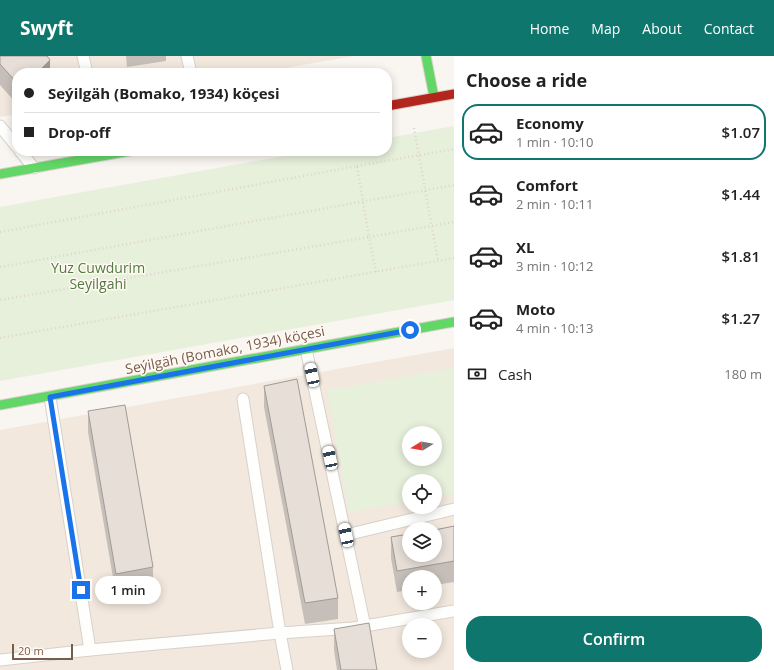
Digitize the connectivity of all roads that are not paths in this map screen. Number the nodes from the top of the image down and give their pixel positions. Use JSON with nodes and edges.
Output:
{"nodes":[{"id":1,"x":83,"y":56,"type":"edge"},
{"id":2,"x":187,"y":56,"type":"edge"},
{"id":3,"x":426,"y":56,"type":"edge"},
{"id":4,"x":86,"y":68,"type":"edge"},
{"id":5,"x":190,"y":68,"type":"edge"},
{"id":6,"x":454,"y":94,"type":"edge"},
{"id":7,"x":434,"y":97,"type":"junction"},
{"id":8,"x":392,"y":105,"type":"edge"},
{"id":9,"x":0,"y":126,"type":"edge"},
{"id":10,"x":12,"y":141,"type":"edge"},
{"id":11,"x":24,"y":156,"type":"edge"},
{"id":12,"x":92,"y":156,"type":"edge"},
{"id":13,"x":34,"y":168,"type":"junction"},
{"id":14,"x":0,"y":174,"type":"edge"},
{"id":15,"x":454,"y":322,"type":"edge"},
{"id":16,"x":306,"y":349,"type":"junction"},
{"id":17,"x":50,"y":397,"type":"junction"},
{"id":18,"x":243,"y":399,"type":"dead end"},
{"id":19,"x":0,"y":405,"type":"edge"},
{"id":20,"x":454,"y":509,"type":"edge"},
{"id":21,"x":346,"y":535,"type":"junction"},
{"id":22,"x":454,"y":611,"type":"edge"},
{"id":23,"x":365,"y":627,"type":"junction"},
{"id":24,"x":280,"y":633,"type":"junction"},
{"id":25,"x":90,"y":650,"type":"junction"},
{"id":26,"x":1,"y":661,"type":"edge"},
{"id":27,"x":287,"y":670,"type":"edge"}],
"edges":[{"from":1,"to":4,"type":"lane"},
{"from":2,"to":5,"type":"lane"},
{"from":3,"to":7,"type":"street"},
{"from":6,"to":7,"type":"street"},
{"from":7,"to":8,"type":"street"},
{"from":9,"to":10,"type":"lane"},
{"from":11,"to":13,"type":"lane"},
{"from":12,"to":13,"type":"street"},
{"from":13,"to":14,"type":"street"},
{"from":15,"to":16,"type":"street","name":"Seýilgäh (Bomako, 1934) köçesi"},
{"from":16,"to":17,"type":"street","name":"Seýilgäh (Bomako, 1934) köçesi"},
{"from":16,"to":21,"type":"lane"},
{"from":17,"to":19,"type":"street","name":"Seýilgäh (Bomako, 1934) köçesi"},
{"from":17,"to":25,"type":"lane"},
{"from":18,"to":24,"type":"lane"},
{"from":20,"to":21,"type":"lane"},
{"from":21,"to":23,"type":"lane"},
{"from":22,"to":23,"type":"lane"},
{"from":23,"to":24,"type":"lane"},
{"from":24,"to":25,"type":"lane"},
{"from":24,"to":27,"type":"lane"},
{"from":25,"to":26,"type":"lane"}]}
